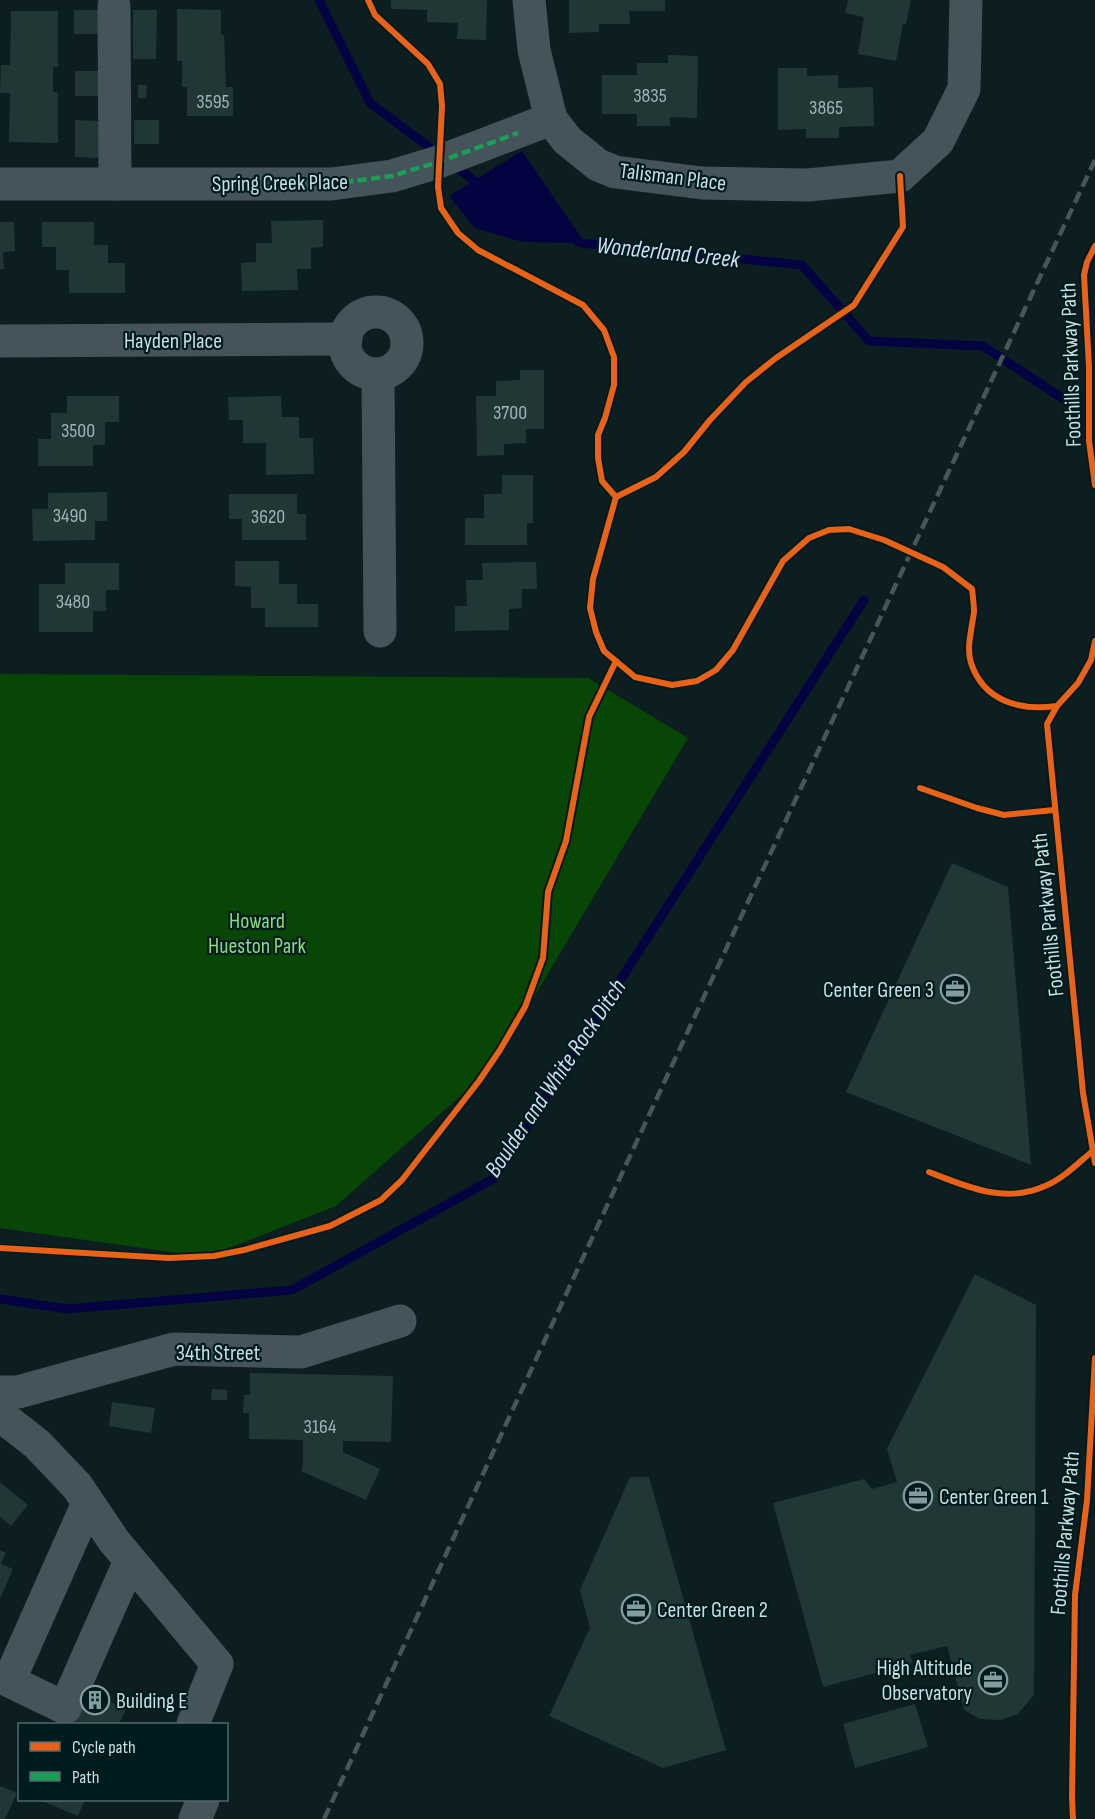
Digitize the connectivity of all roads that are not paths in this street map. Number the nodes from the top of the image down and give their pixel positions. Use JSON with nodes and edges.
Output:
{"nodes":[{"id":1,"x":529,"y":0,"type":"edge"},
{"id":2,"x":966,"y":0,"type":"edge"},
{"id":3,"x":114,"y":6,"type":"dead end"},
{"id":4,"x":551,"y":119,"type":"junction"},
{"id":5,"x":0,"y":184,"type":"edge"},
{"id":6,"x":116,"y":184,"type":"junction"},
{"id":7,"x":346,"y":339,"type":"junction"},
{"id":8,"x":0,"y":341,"type":"edge"},
{"id":9,"x":378,"y":374,"type":"junction"},
{"id":10,"x":380,"y":631,"type":"dead end"},
{"id":11,"x":400,"y":1321,"type":"dead end"},
{"id":12,"x":0,"y":1392,"type":"edge"},
{"id":13,"x":0,"y":1414,"type":"edge"},
{"id":14,"x":88,"y":1503,"type":"junction"},
{"id":15,"x":130,"y":1561,"type":"junction"},
{"id":16,"x":194,"y":1723,"type":"edge"},
{"id":17,"x":203,"y":1801,"type":"edge"},
{"id":18,"x":195,"y":1819,"type":"edge"}],
"edges":[{"from":1,"to":4,"type":"street","name":"Talisman Place"},
{"from":2,"to":4,"type":"street","name":"Talisman Place"},
{"from":3,"to":6,"type":"street"},
{"from":4,"to":6,"type":"street","name":"Spring Creek Place"},
{"from":5,"to":6,"type":"street","name":"Spring Creek Place"},
{"from":7,"to":8,"type":"street","name":"Hayden Place"},
{"from":7,"to":9,"type":"street"},
{"from":7,"to":9,"type":"street"},
{"from":9,"to":10,"type":"street"},
{"from":11,"to":12,"type":"street","name":"34th Street"},
{"from":13,"to":14,"type":"street"},
{"from":14,"to":15,"type":"street"},
{"from":14,"to":15,"type":"street"},
{"from":15,"to":16,"type":"street"},
{"from":17,"to":18,"type":"street"}]}
